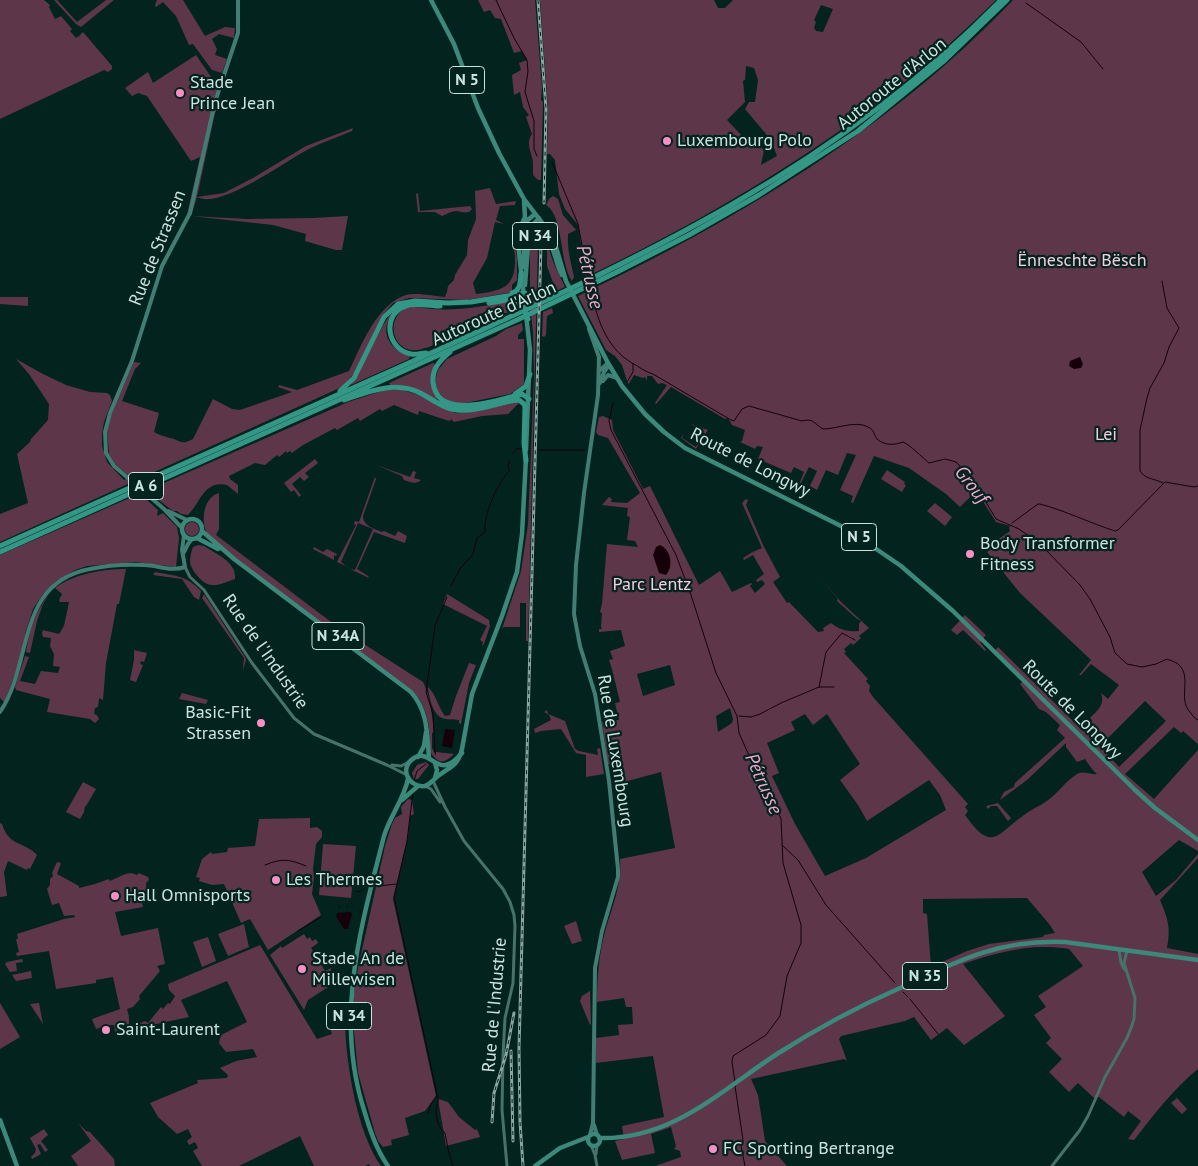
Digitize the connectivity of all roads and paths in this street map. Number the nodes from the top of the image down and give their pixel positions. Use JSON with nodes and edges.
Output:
{"nodes":[{"id":1,"x":238,"y":0,"type":"edge"},
{"id":2,"x":430,"y":0,"type":"edge"},
{"id":3,"x":1001,"y":0,"type":"edge"},
{"id":4,"x":1007,"y":0,"type":"edge"},
{"id":5,"x":524,"y":200,"type":"junction"},
{"id":6,"x":537,"y":216,"type":"junction"},
{"id":7,"x":522,"y":225,"type":"junction"},
{"id":8,"x":614,"y":271,"type":"junction"},
{"id":9,"x":521,"y":273,"type":"junction"},
{"id":10,"x":566,"y":282,"type":"junction"},
{"id":11,"x":525,"y":295,"type":"junction"},
{"id":12,"x":510,"y":300,"type":"junction"},
{"id":13,"x":448,"y":303,"type":"junction"},
{"id":14,"x":516,"y":317,"type":"junction"},
{"id":15,"x":528,"y":319,"type":"junction"},
{"id":16,"x":589,"y":326,"type":"junction"},
{"id":17,"x":460,"y":345,"type":"junction"},
{"id":18,"x":432,"y":352,"type":"junction"},
{"id":19,"x":608,"y":364,"type":"junction"},
{"id":20,"x":599,"y":372,"type":"junction"},
{"id":21,"x":530,"y":374,"type":"junction"},
{"id":22,"x":617,"y":378,"type":"junction"},
{"id":23,"x":598,"y":395,"type":"junction"},
{"id":24,"x":333,"y":397,"type":"junction"},
{"id":25,"x":529,"y":399,"type":"junction"},
{"id":26,"x":484,"y":402,"type":"junction"},
{"id":27,"x":322,"y":408,"type":"junction"},
{"id":28,"x":463,"y":410,"type":"junction"},
{"id":29,"x":526,"y":461,"type":"junction"},
{"id":30,"x":164,"y":509,"type":"junction"},
{"id":31,"x":186,"y":520,"type":"junction"},
{"id":32,"x":182,"y":528,"type":"junction"},
{"id":33,"x":202,"y":531,"type":"junction"},
{"id":34,"x":184,"y":535,"type":"junction"},
{"id":35,"x":195,"y":538,"type":"junction"},
{"id":36,"x":0,"y":546,"type":"edge"},
{"id":37,"x":0,"y":552,"type":"edge"},
{"id":38,"x":183,"y":557,"type":"junction"},
{"id":39,"x":234,"y":559,"type":"junction"},
{"id":40,"x":185,"y":567,"type":"junction"},
{"id":41,"x":0,"y":712,"type":"edge"},
{"id":42,"x":427,"y":725,"type":"junction"},
{"id":43,"x":462,"y":753,"type":"junction"},
{"id":44,"x":418,"y":756,"type":"junction"},
{"id":45,"x":430,"y":758,"type":"junction"},
{"id":46,"x":410,"y":762,"type":"junction"},
{"id":47,"x":435,"y":763,"type":"junction"},
{"id":48,"x":388,"y":765,"type":"junction"},
{"id":49,"x":408,"y":777,"type":"junction"},
{"id":50,"x":434,"y":780,"type":"junction"},
{"id":51,"x":418,"y":786,"type":"junction"},
{"id":52,"x":425,"y":786,"type":"junction"},
{"id":53,"x":399,"y":802,"type":"junction"},
{"id":54,"x":445,"y":807,"type":"junction"},
{"id":55,"x":1198,"y":840,"type":"edge"},
{"id":56,"x":1119,"y":950,"type":"junction"},
{"id":57,"x":1127,"y":951,"type":"junction"},
{"id":58,"x":1198,"y":960,"type":"edge"},
{"id":59,"x":1130,"y":979,"type":"junction"},
{"id":60,"x":0,"y":1120,"type":"edge"},
{"id":61,"x":593,"y":1122,"type":"junction"},
{"id":62,"x":589,"y":1136,"type":"junction"},
{"id":63,"x":598,"y":1140,"type":"junction"},
{"id":64,"x":576,"y":1143,"type":"junction"},
{"id":65,"x":590,"y":1144,"type":"junction"},
{"id":66,"x":596,"y":1155,"type":"junction"},
{"id":67,"x":17,"y":1166,"type":"edge"},
{"id":68,"x":388,"y":1166,"type":"edge"},
{"id":69,"x":507,"y":1166,"type":"edge"},
{"id":70,"x":535,"y":1166,"type":"edge"},
{"id":71,"x":597,"y":1166,"type":"edge"},
{"id":72,"x":1052,"y":1166,"type":"edge"}],
"edges":[{"from":1,"to":30,"type":"main road","name":"Rue de Strassen"},
{"from":2,"to":5,"type":"main road","name":"Route de Longwy","number":"N 5"},
{"from":3,"to":8,"type":"highway","name":"Autoroute d'Arlon","number":"A 6"},
{"from":4,"to":8,"type":"highway","name":"Autoroute d'Arlon","number":"A 6"},
{"from":5,"to":6,"type":"main road","name":"Route de Longwy","number":"N 5"},
{"from":5,"to":7,"type":"main road","number":"N 34"},
{"from":6,"to":7,"type":"main road","number":"N 34"},
{"from":6,"to":10,"type":"main road","name":"Route de Longwy","number":"N 5"},
{"from":6,"to":11,"type":"main road","number":"N 34"},
{"from":7,"to":9,"type":"main road","number":"N 34"},
{"from":8,"to":14,"type":"highway","name":"Autoroute d'Arlon","number":"A 6"},
{"from":9,"to":11,"type":"main road","number":"N 34"},
{"from":9,"to":13,"type":"highway","number":"A 6"},
{"from":10,"to":11,"type":"main road","number":"N 34"},
{"from":10,"to":16,"type":"main road","name":"Route de Longwy","number":"N 5"},
{"from":11,"to":12,"type":"highway","number":"A 6"},
{"from":11,"to":13,"type":"highway","number":"A 6"},
{"from":11,"to":15,"type":"main road","number":"N 34"},
{"from":12,"to":15,"type":"highway"},
{"from":12,"to":18,"type":"highway","number":"A 6"},
{"from":13,"to":24,"type":"highway","number":"A 6"},
{"from":14,"to":17,"type":"highway","name":"Autoroute d'Arlon","number":"A 6"},
{"from":14,"to":18,"type":"highway","name":"Autoroute d'Arlon","number":"A 6"},
{"from":15,"to":21,"type":"main road","number":"N 34"},
{"from":16,"to":19,"type":"main road","name":"Route de Longwy","number":"N 5"},
{"from":16,"to":20,"type":"main road","name":"Rue de Luxembourg"},
{"from":17,"to":26,"type":"highway","number":"A 6"},
{"from":17,"to":27,"type":"highway","name":"Autoroute d'Arlon","number":"A 6"},
{"from":18,"to":24,"type":"highway","name":"Autoroute d'Arlon","number":"A 6"},
{"from":19,"to":20,"type":"main road"},
{"from":19,"to":22,"type":"main road","name":"Route de Longwy","number":"N 5"},
{"from":19,"to":23,"type":"main road"},
{"from":20,"to":23,"type":"main road","name":"Rue de Luxembourg"},
{"from":21,"to":25,"type":"main road","number":"N 34"},
{"from":21,"to":26,"type":"highway","number":"A 6"},
{"from":22,"to":23,"type":"main road"},
{"from":22,"to":55,"type":"main road","name":"Route de Longwy","number":"N 5"},
{"from":23,"to":61,"type":"main road","name":"Rue de Luxembourg"},
{"from":24,"to":36,"type":"highway","name":"Autoroute d'Arlon","number":"A 6"},
{"from":25,"to":26,"type":"highway","number":"A 6"},
{"from":25,"to":28,"type":"highway","number":"A 6"},
{"from":25,"to":29,"type":"main road","number":"N 34"},
{"from":27,"to":28,"type":"highway","number":"A 6"},
{"from":27,"to":37,"type":"highway","name":"Autoroute d'Arlon","number":"A 6"},
{"from":28,"to":29,"type":"highway","number":"A 6"},
{"from":29,"to":43,"type":"main road","number":"N 34"},
{"from":30,"to":31,"type":"main road","name":"Rue de Strassen"},
{"from":30,"to":32,"type":"main road","name":"Rue de Strassen"},
{"from":31,"to":32,"type":"main road"},
{"from":31,"to":33,"type":"main road"},
{"from":32,"to":34,"type":"main road"},
{"from":33,"to":35,"type":"main road"},
{"from":33,"to":39,"type":"main road","number":"N 34A"},
{"from":34,"to":35,"type":"main road"},
{"from":34,"to":38,"type":"main road"},
{"from":35,"to":38,"type":"main road"},
{"from":35,"to":39,"type":"main road","number":"N 34A"},
{"from":38,"to":40,"type":"main road"},
{"from":39,"to":42,"type":"main road","number":"N 34A"},
{"from":40,"to":41,"type":"main road"},
{"from":40,"to":48,"type":"street","name":"Rue de l'Industrie"},
{"from":42,"to":44,"type":"main road"},
{"from":42,"to":45,"type":"main road","number":"N 34A"},
{"from":43,"to":47,"type":"main road"},
{"from":43,"to":50,"type":"main road"},
{"from":44,"to":45,"type":"main road"},
{"from":44,"to":46,"type":"main road"},
{"from":45,"to":47,"type":"main road"},
{"from":46,"to":48,"type":"street"},
{"from":46,"to":49,"type":"main road","number":"N 34"},
{"from":47,"to":50,"type":"main road"},
{"from":48,"to":49,"type":"street","name":"Rue de l'Industrie"},
{"from":49,"to":51,"type":"main road"},
{"from":49,"to":53,"type":"main road","number":"N 34"},
{"from":50,"to":52,"type":"main road"},
{"from":50,"to":54,"type":"street","name":"Rue de l'Industrie"},
{"from":51,"to":52,"type":"main road"},
{"from":51,"to":53,"type":"main road","number":"N 34"},
{"from":52,"to":54,"type":"street","name":"Rue de l'Industrie"},
{"from":53,"to":68,"type":"main road","number":"N 34"},
{"from":54,"to":69,"type":"street","name":"Rue de l'Industrie"},
{"from":56,"to":57,"type":"main road","number":"N 35"},
{"from":56,"to":59,"type":"street"},
{"from":56,"to":63,"type":"main road","number":"N 35"},
{"from":57,"to":58,"type":"main road","number":"N 35"},
{"from":57,"to":59,"type":"street"},
{"from":59,"to":72,"type":"street"},
{"from":60,"to":67,"type":"main road"},
{"from":61,"to":62,"type":"main road","name":"Rue de Luxembourg"},
{"from":61,"to":63,"type":"main road","name":"Rue de Luxembourg"},
{"from":62,"to":63,"type":"main road"},
{"from":62,"to":64,"type":"main road"},
{"from":62,"to":65,"type":"main road"},
{"from":63,"to":65,"type":"main road"},
{"from":63,"to":66,"type":"street","name":"Rue de Luxembourg"},
{"from":64,"to":65,"type":"main road"},
{"from":64,"to":70,"type":"main road"},
{"from":65,"to":66,"type":"street","name":"Rue de Luxembourg"},
{"from":66,"to":71,"type":"street","name":"Rue de Luxembourg"}]}
